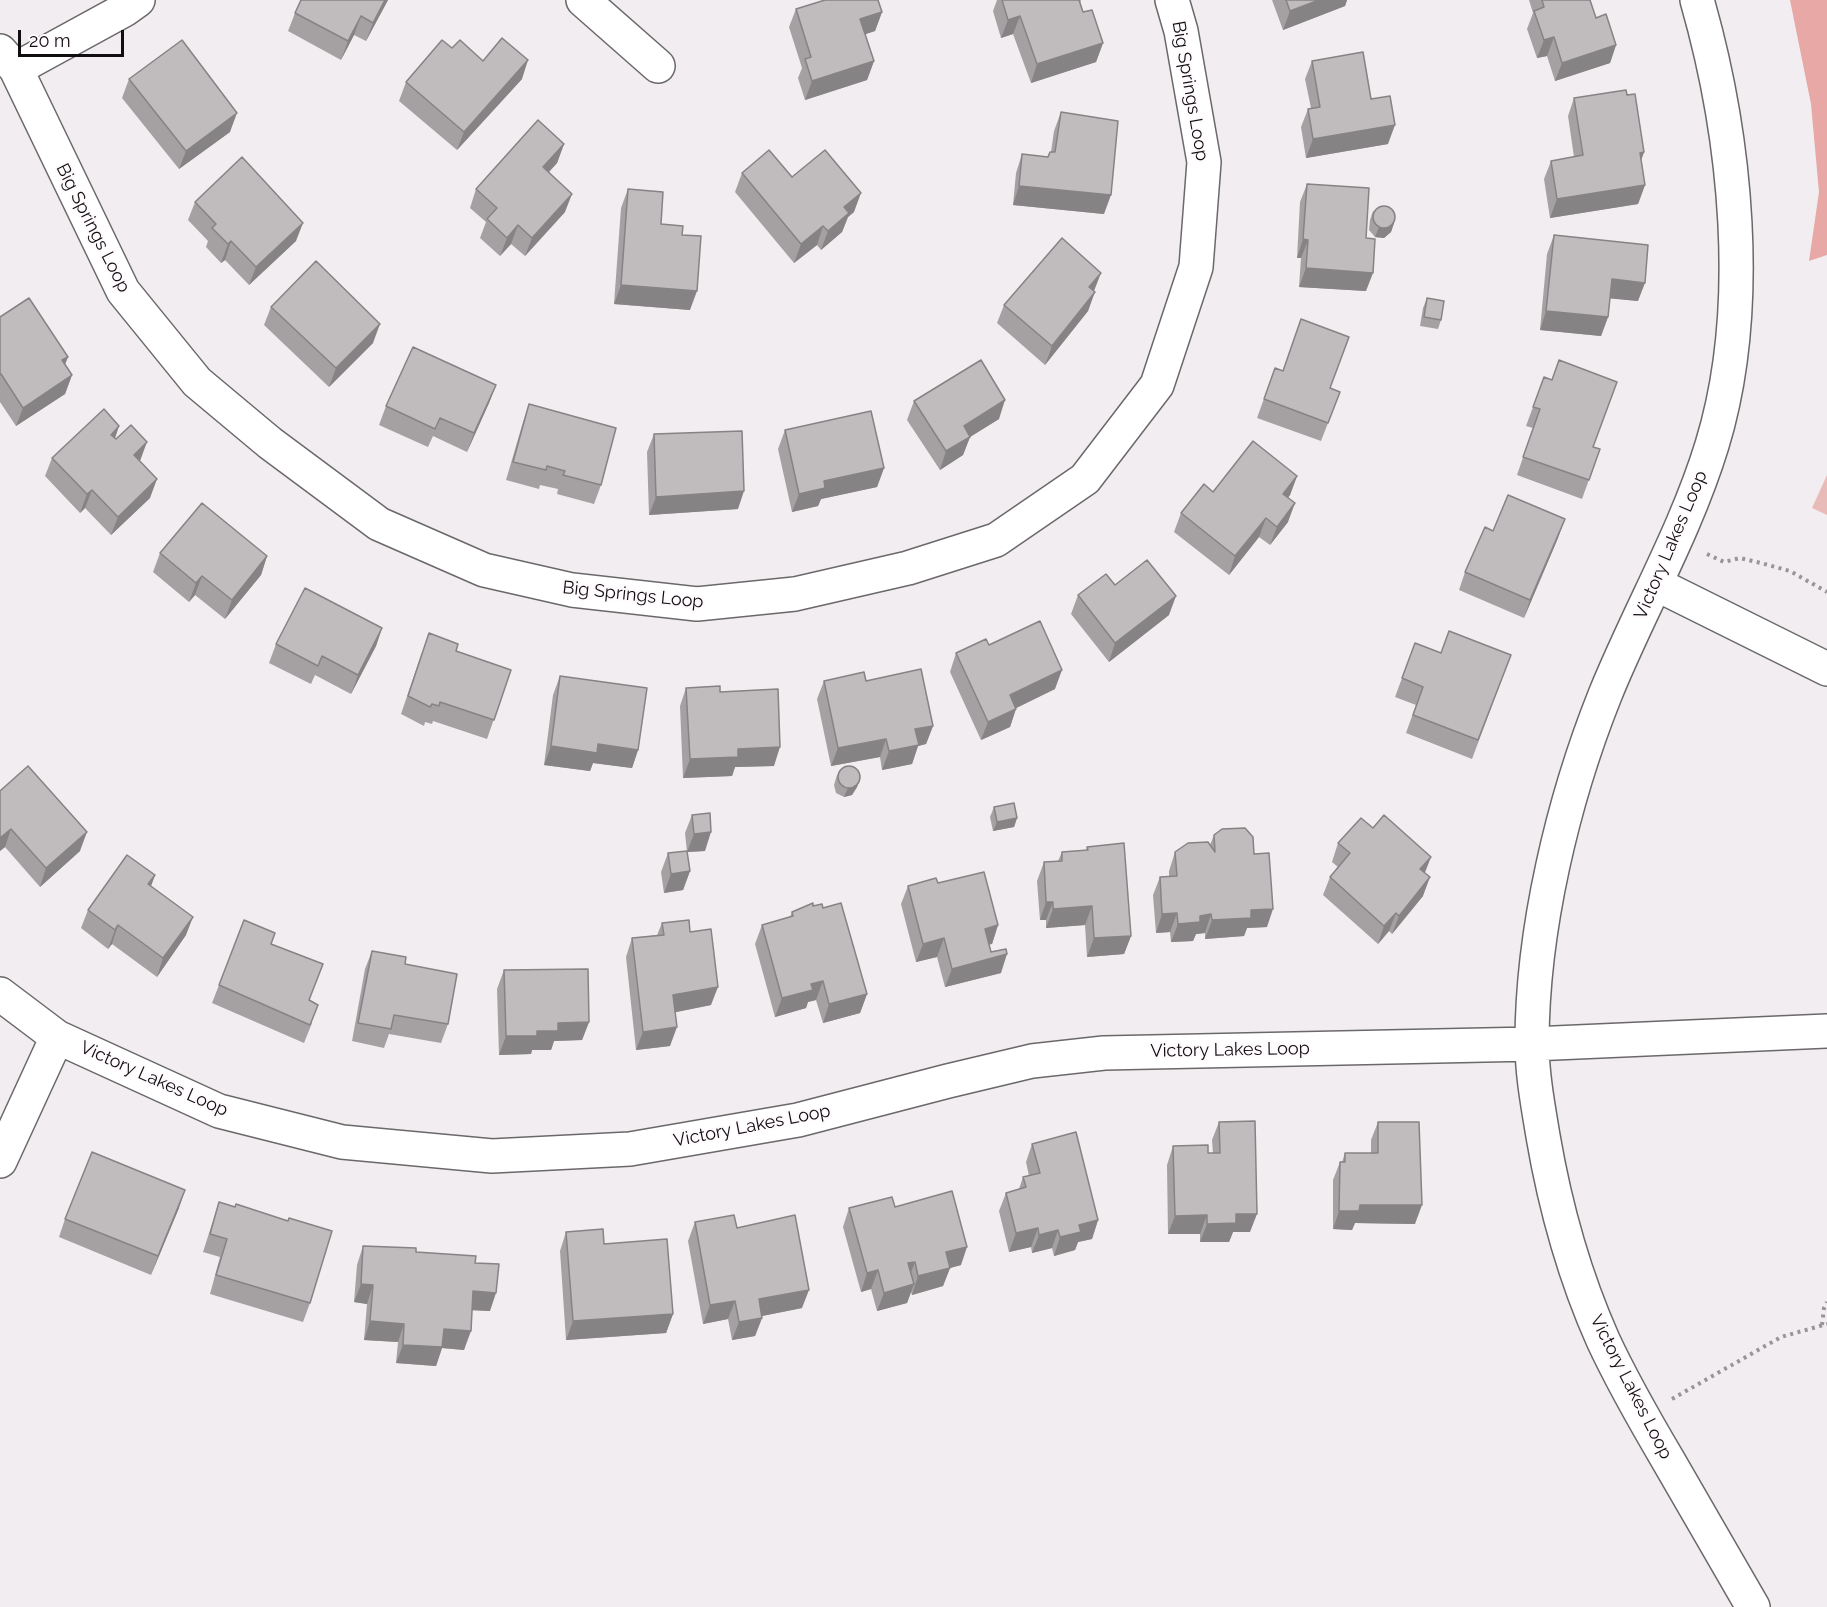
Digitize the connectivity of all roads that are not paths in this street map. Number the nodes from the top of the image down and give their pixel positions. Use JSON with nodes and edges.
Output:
{"nodes":[{"id":1,"x":138,"y":0,"type":"edge"},
{"id":2,"x":583,"y":0,"type":"edge"},
{"id":3,"x":1172,"y":0,"type":"edge"},
{"id":4,"x":1697,"y":0,"type":"edge"},
{"id":5,"x":8,"y":60,"type":"edge"},
{"id":6,"x":658,"y":66,"type":"dead end"},
{"id":7,"x":1656,"y":584,"type":"junction"},
{"id":8,"x":1827,"y":669,"type":"edge"},
{"id":9,"x":0,"y":994,"type":"edge"},
{"id":10,"x":1827,"y":1031,"type":"edge"},
{"id":11,"x":57,"y":1037,"type":"junction"},
{"id":12,"x":1532,"y":1044,"type":"junction"},
{"id":13,"x":0,"y":1161,"type":"edge"},
{"id":14,"x":1753,"y":1607,"type":"edge"}],
"edges":[{"from":1,"to":5,"type":"street"},
{"from":2,"to":6,"type":"street"},
{"from":3,"to":5,"type":"street","name":"Big Springs Loop"},
{"from":4,"to":7,"type":"street","name":"Victory Lakes Loop"},
{"from":7,"to":8,"type":"street"},
{"from":7,"to":12,"type":"street","name":"Victory Lakes Loop"},
{"from":9,"to":11,"type":"street","name":"Victory Lakes Loop"},
{"from":10,"to":12,"type":"street"},
{"from":11,"to":12,"type":"street","name":"Victory Lakes Loop"},
{"from":11,"to":13,"type":"street"},
{"from":12,"to":14,"type":"street","name":"Victory Lakes Loop"}]}
